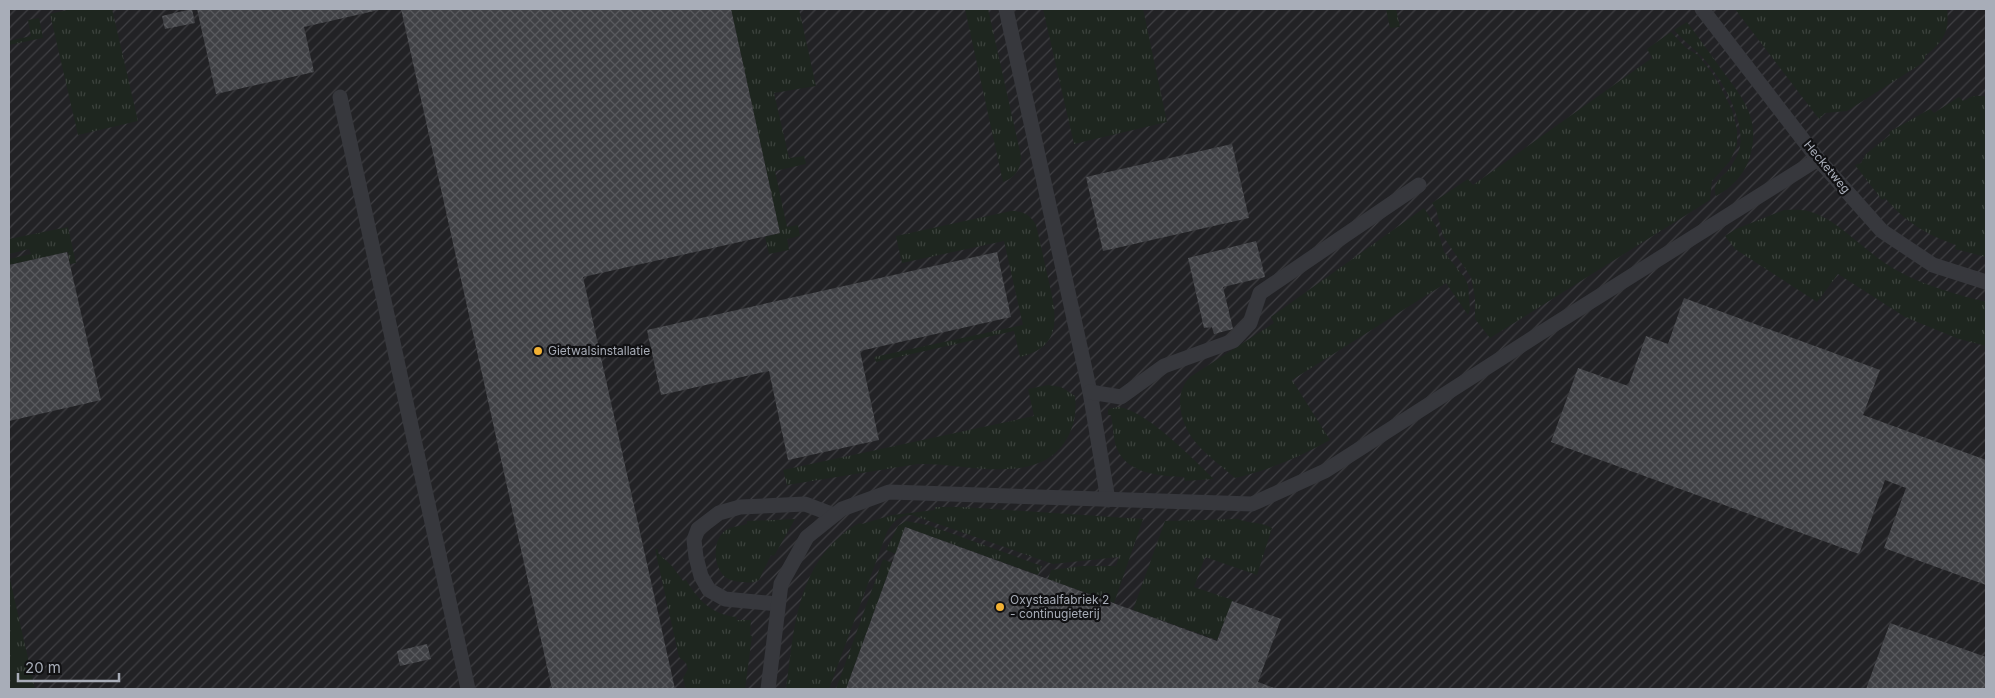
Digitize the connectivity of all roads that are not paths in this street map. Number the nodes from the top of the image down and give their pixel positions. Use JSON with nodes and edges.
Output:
{"nodes":[{"id":1,"x":1006,"y":9,"type":"edge"},
{"id":2,"x":1702,"y":9,"type":"edge"},
{"id":3,"x":340,"y":97,"type":"dead end"},
{"id":4,"x":1818,"y":159,"type":"junction"},
{"id":5,"x":1419,"y":185,"type":"dead end"},
{"id":6,"x":1986,"y":282,"type":"edge"},
{"id":7,"x":1090,"y":392,"type":"junction"},
{"id":8,"x":1108,"y":500,"type":"junction"},
{"id":9,"x":834,"y":515,"type":"junction"},
{"id":10,"x":778,"y":604,"type":"junction"},
{"id":11,"x":468,"y":689,"type":"edge"},
{"id":12,"x":768,"y":689,"type":"edge"}],
"edges":[{"from":1,"to":7,"type":"lane"},
{"from":2,"to":4,"type":"lane","name":"Hecketweg"},
{"from":3,"to":11,"type":"lane"},
{"from":4,"to":6,"type":"lane","name":"Hecketweg"},
{"from":4,"to":8,"type":"lane"},
{"from":5,"to":7,"type":"lane"},
{"from":7,"to":8,"type":"lane"},
{"from":8,"to":9,"type":"lane"},
{"from":9,"to":10,"type":"lane"},
{"from":9,"to":10,"type":"lane"},
{"from":10,"to":12,"type":"lane"}]}
